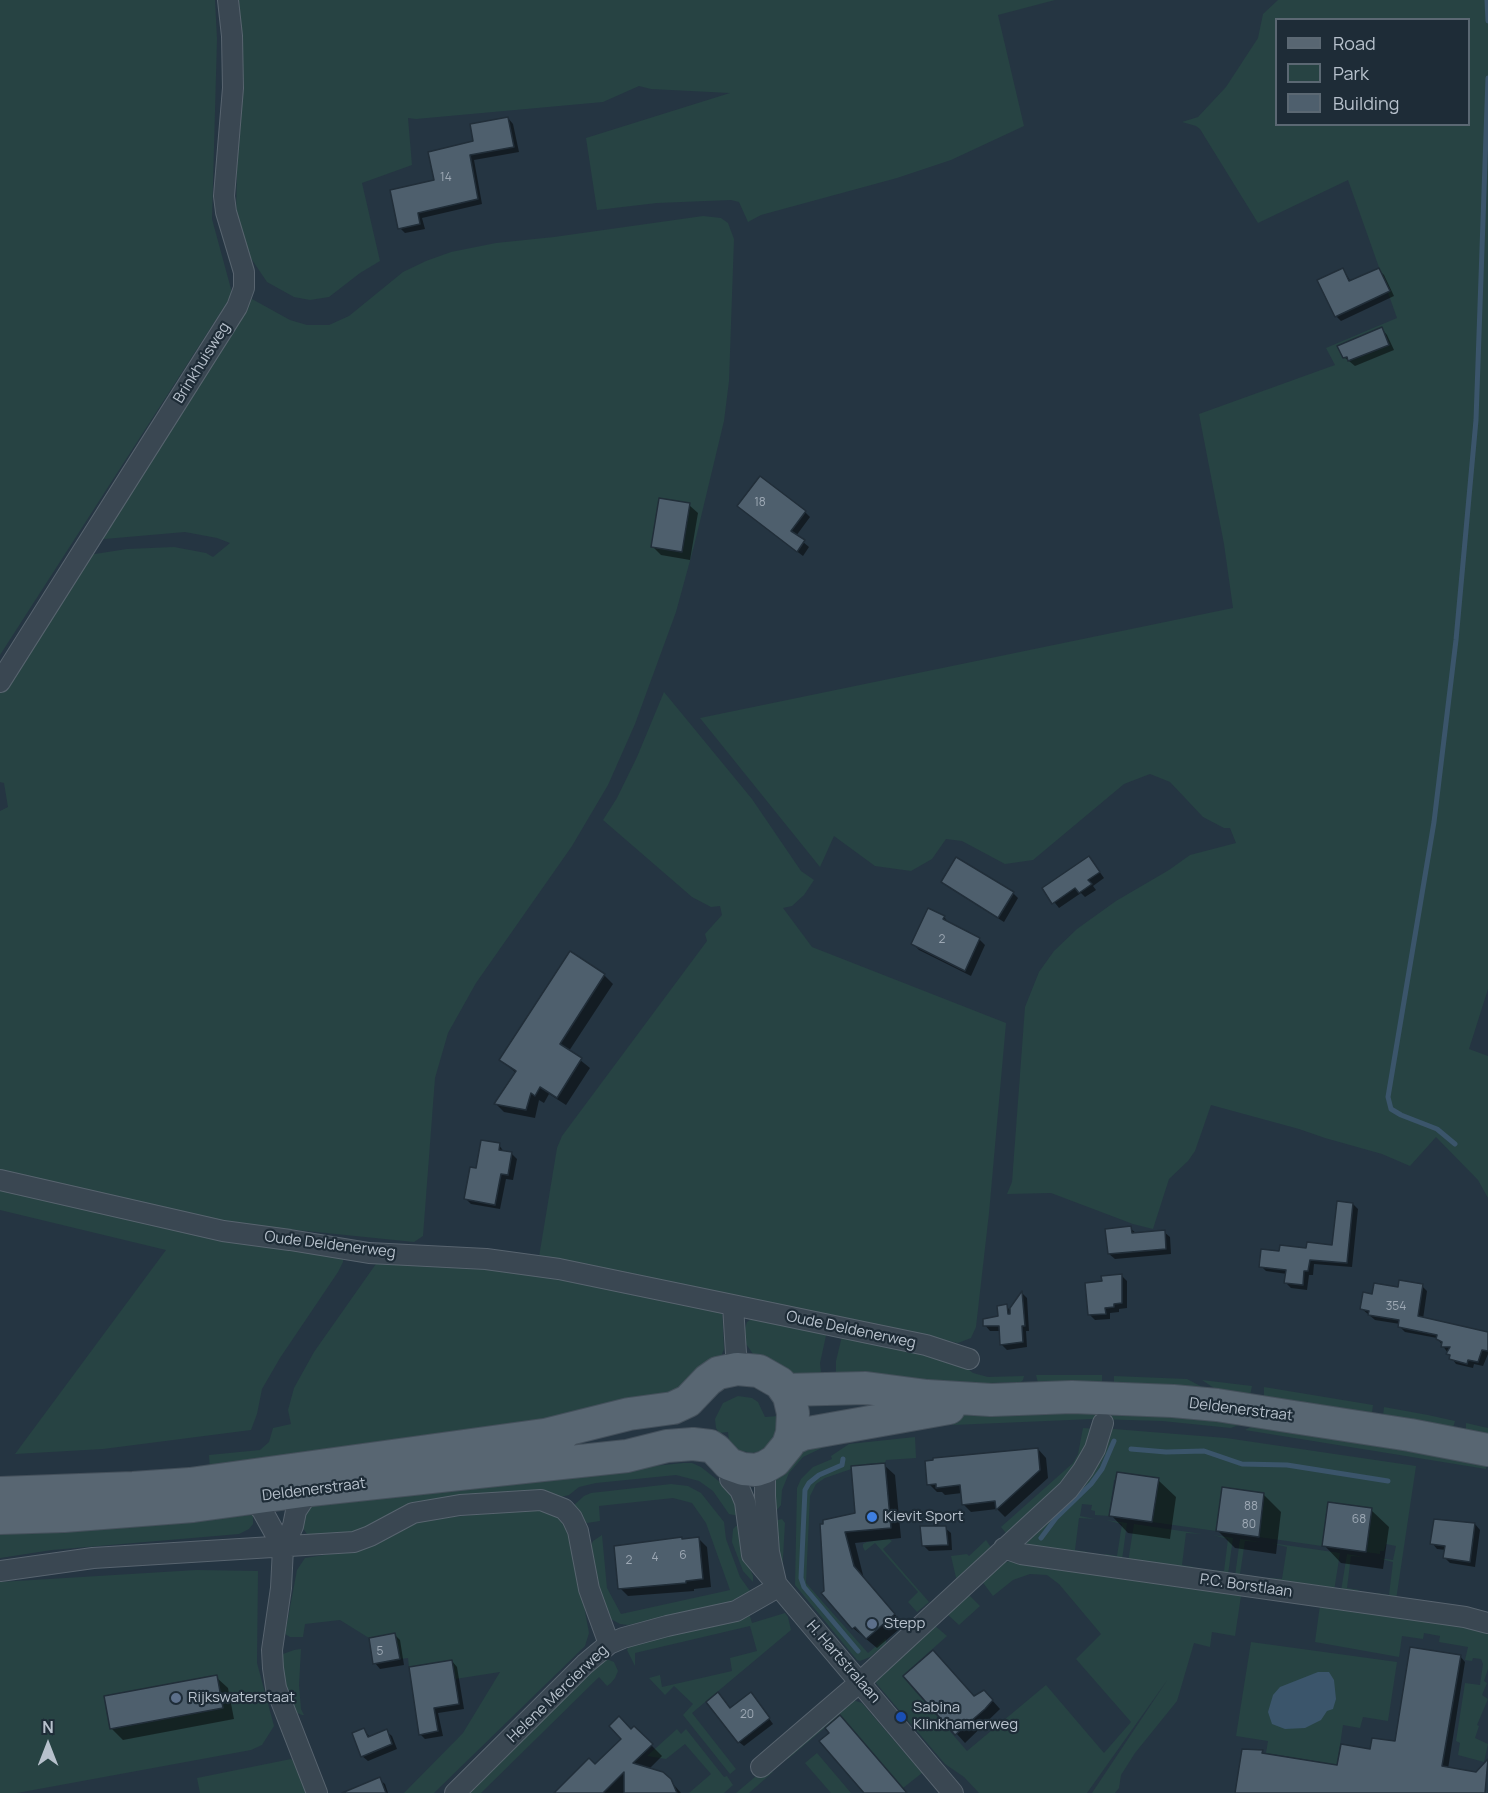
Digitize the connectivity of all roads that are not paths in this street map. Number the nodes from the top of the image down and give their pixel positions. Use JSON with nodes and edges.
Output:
{"nodes":[{"id":1,"x":228,"y":0,"type":"edge"},
{"id":2,"x":0,"y":682,"type":"edge"},
{"id":3,"x":0,"y":1180,"type":"edge"},
{"id":4,"x":733,"y":1306,"type":"junction"},
{"id":5,"x":969,"y":1359,"type":"dead end"},
{"id":6,"x":734,"y":1376,"type":"junction"},
{"id":7,"x":991,"y":1400,"type":"junction"},
{"id":8,"x":790,"y":1413,"type":"junction"},
{"id":9,"x":1103,"y":1423,"type":"dead end"},
{"id":10,"x":698,"y":1429,"type":"junction"},
{"id":11,"x":1488,"y":1450,"type":"edge"},
{"id":12,"x":765,"y":1467,"type":"junction"},
{"id":13,"x":730,"y":1479,"type":"joint"},
{"id":14,"x":310,"y":1490,"type":"junction"},
{"id":15,"x":0,"y":1492,"type":"edge"},
{"id":16,"x":251,"y":1498,"type":"junction"},
{"id":17,"x":0,"y":1518,"type":"edge"},
{"id":18,"x":283,"y":1548,"type":"junction"},
{"id":19,"x":1004,"y":1548,"type":"junction"},
{"id":20,"x":0,"y":1571,"type":"edge"},
{"id":21,"x":778,"y":1587,"type":"junction"},
{"id":22,"x":1488,"y":1623,"type":"edge"},
{"id":23,"x":609,"y":1644,"type":"junction"},
{"id":24,"x":860,"y":1682,"type":"junction"},
{"id":25,"x":761,"y":1767,"type":"dead end"},
{"id":26,"x":317,"y":1793,"type":"edge"},
{"id":27,"x":455,"y":1793,"type":"edge"},
{"id":28,"x":953,"y":1793,"type":"edge"}],
"edges":[{"from":1,"to":2,"type":"street","name":"Brinkhuisweg"},
{"from":3,"to":4,"type":"street","name":"Oude Deldenerweg"},
{"from":4,"to":5,"type":"street","name":"Oude Deldenerweg"},
{"from":4,"to":6,"type":"street"},
{"from":6,"to":8,"type":"main road"},
{"from":6,"to":10,"type":"main road"},
{"from":7,"to":8,"type":"main road","name":"Deldenerstraat"},
{"from":7,"to":8,"type":"main road","name":"Deldenerstraat"},
{"from":7,"to":11,"type":"main road","name":"Deldenerstraat"},
{"from":8,"to":12,"type":"main road"},
{"from":9,"to":19,"type":"street"},
{"from":10,"to":12,"type":"main road"},
{"from":10,"to":13,"type":"main road"},
{"from":10,"to":14,"type":"main road","name":"Deldenerstraat"},
{"from":10,"to":15,"type":"main road","name":"Deldenerstraat"},
{"from":12,"to":21,"type":"street","name":"H. Hartstralaan"},
{"from":13,"to":21,"type":"street","name":"H. Hartstralaan"},
{"from":14,"to":16,"type":"main road","name":"Deldenerstraat"},
{"from":14,"to":18,"type":"street"},
{"from":16,"to":17,"type":"main road","name":"Deldenerstraat"},
{"from":16,"to":18,"type":"street"},
{"from":18,"to":20,"type":"street"},
{"from":18,"to":23,"type":"street"},
{"from":18,"to":26,"type":"street"},
{"from":19,"to":22,"type":"street","name":"P.C. Borstlaan"},
{"from":19,"to":24,"type":"street"},
{"from":21,"to":23,"type":"street","name":"Helene Mercierweg"},
{"from":21,"to":24,"type":"street","name":"H. Hartstralaan"},
{"from":23,"to":27,"type":"street","name":"Helene Mercierweg"},
{"from":24,"to":25,"type":"street"},
{"from":24,"to":28,"type":"street","name":"H. Hartstralaan"}]}
